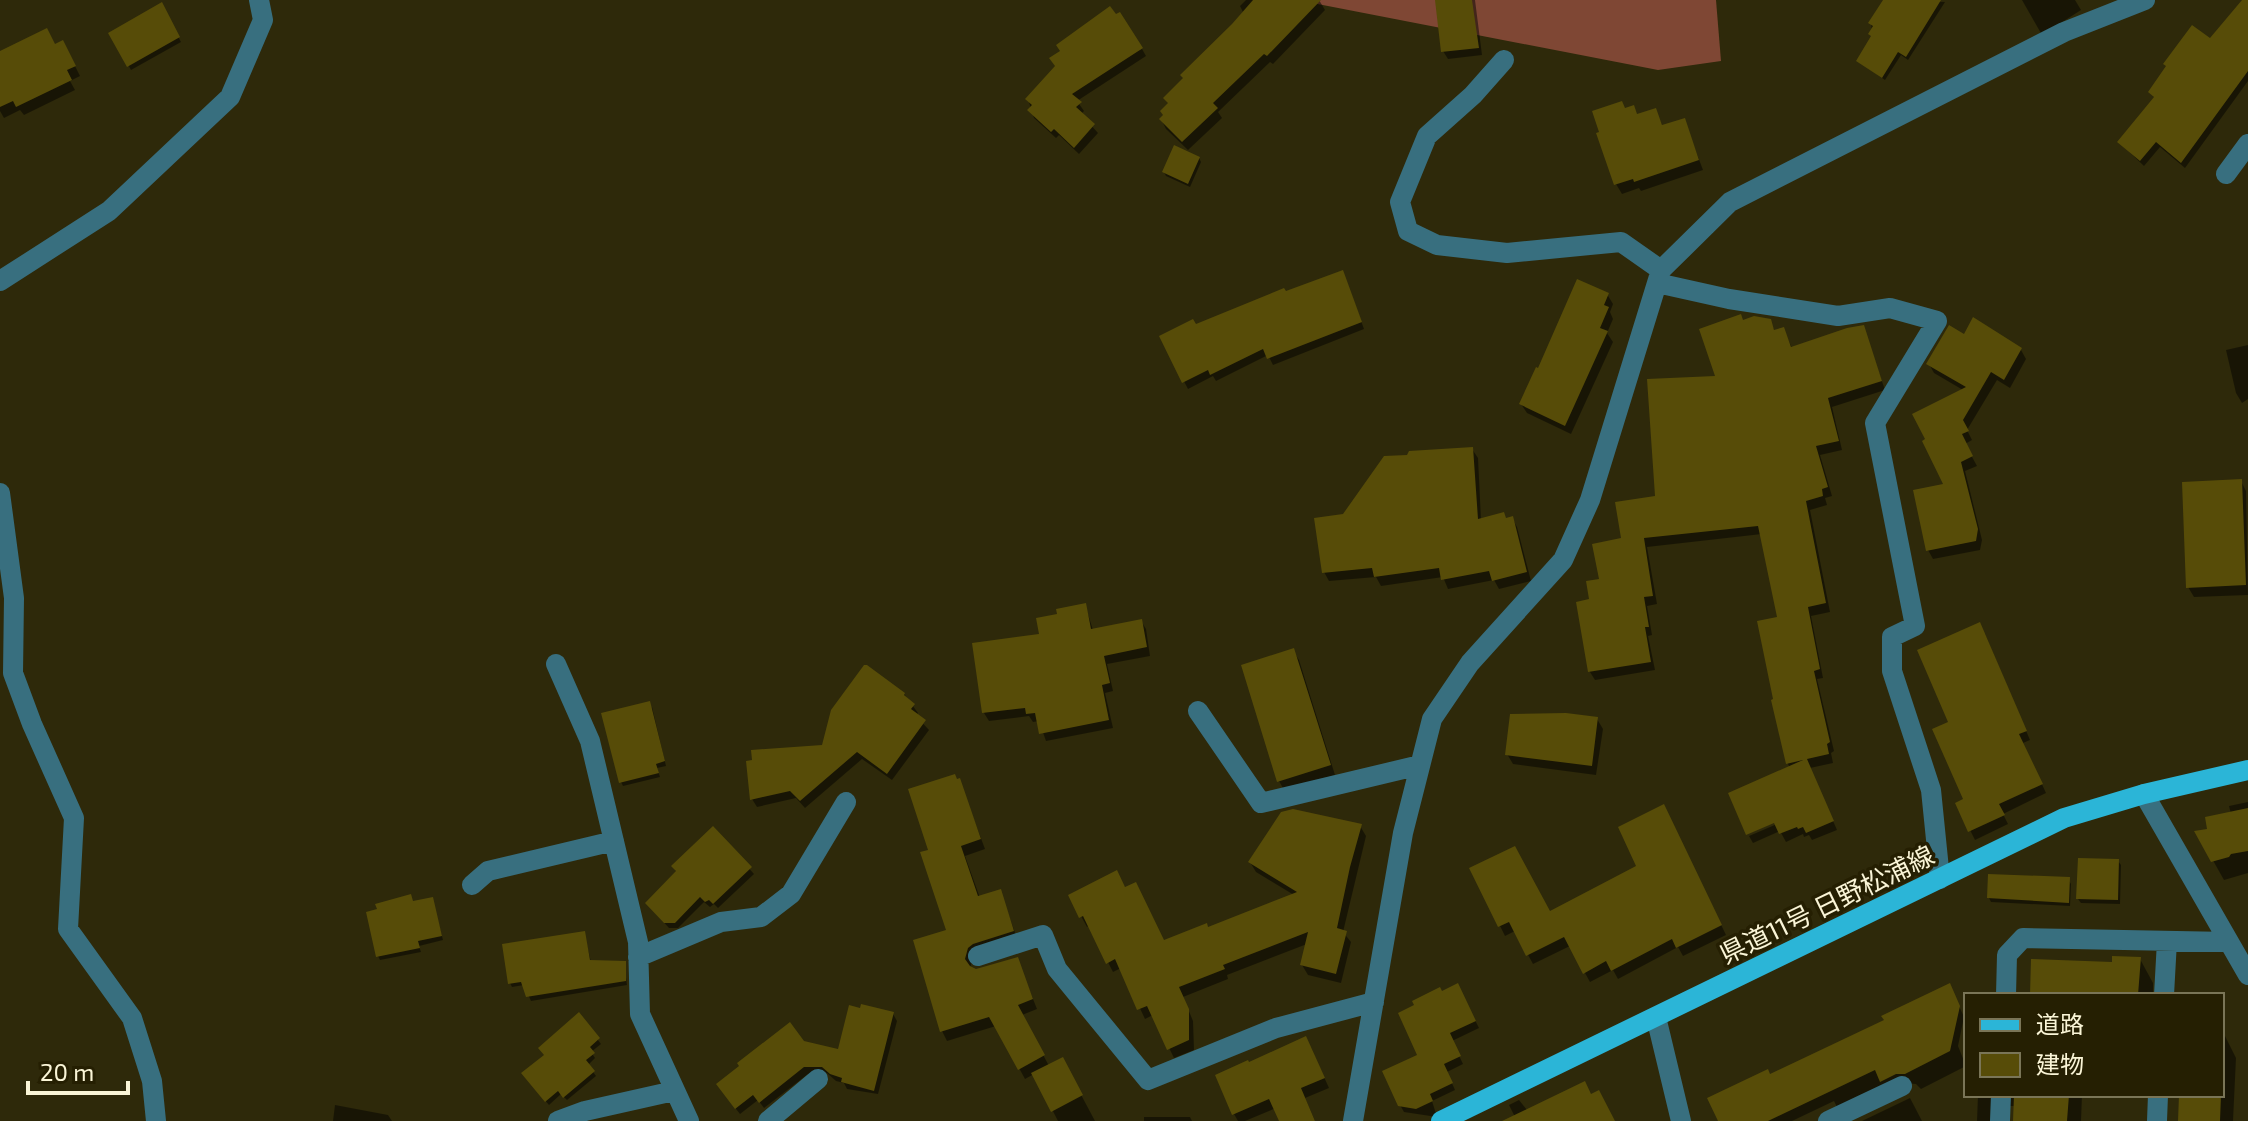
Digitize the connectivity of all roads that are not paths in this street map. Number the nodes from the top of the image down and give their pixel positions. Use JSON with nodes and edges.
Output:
{"nodes":[{"id":1,"x":259,"y":0,"type":"edge"},
{"id":2,"x":2145,"y":0,"type":"edge"},
{"id":3,"x":1504,"y":60,"type":"dead end"},
{"id":4,"x":2248,"y":144,"type":"edge"},
{"id":5,"x":2226,"y":174,"type":"dead end"},
{"id":6,"x":1659,"y":276,"type":"junction"},
{"id":7,"x":0,"y":281,"type":"edge"},
{"id":8,"x":0,"y":493,"type":"edge"},
{"id":9,"x":556,"y":664,"type":"dead end"},
{"id":10,"x":1198,"y":711,"type":"dead end"},
{"id":11,"x":1420,"y":765,"type":"junction"},
{"id":12,"x":2248,"y":770,"type":"edge"},
{"id":13,"x":2144,"y":794,"type":"junction"},
{"id":14,"x":846,"y":802,"type":"dead end"},
{"id":15,"x":614,"y":841,"type":"junction"},
{"id":16,"x":1940,"y":879,"type":"junction"},
{"id":17,"x":472,"y":885,"type":"dead end"},
{"id":18,"x":2167,"y":941,"type":"junction"},
{"id":19,"x":2229,"y":942,"type":"junction"},
{"id":20,"x":978,"y":956,"type":"dead end"},
{"id":21,"x":638,"y":957,"type":"junction"},
{"id":22,"x":2248,"y":975,"type":"edge"},
{"id":23,"x":2006,"y":993,"type":"edge"},
{"id":24,"x":2164,"y":993,"type":"edge"},
{"id":25,"x":1374,"y":1002,"type":"junction"},
{"id":26,"x":1656,"y":1017,"type":"junction"},
{"id":27,"x":818,"y":1079,"type":"dead end"},
{"id":28,"x":1902,"y":1086,"type":"dead end"},
{"id":29,"x":674,"y":1091,"type":"junction"},
{"id":30,"x":2001,"y":1097,"type":"edge"},
{"id":31,"x":2158,"y":1097,"type":"edge"},
{"id":32,"x":156,"y":1121,"type":"edge"},
{"id":33,"x":558,"y":1121,"type":"edge"},
{"id":34,"x":689,"y":1121,"type":"edge"},
{"id":35,"x":768,"y":1121,"type":"edge"},
{"id":36,"x":1353,"y":1121,"type":"edge"},
{"id":37,"x":1441,"y":1121,"type":"edge"},
{"id":38,"x":1681,"y":1121,"type":"edge"},
{"id":39,"x":1828,"y":1121,"type":"edge"},
{"id":40,"x":2000,"y":1121,"type":"edge"},
{"id":41,"x":2157,"y":1121,"type":"edge"}],
"edges":[{"from":1,"to":7,"type":"street"},
{"from":2,"to":6,"type":"street"},
{"from":3,"to":6,"type":"street"},
{"from":4,"to":5,"type":"street"},
{"from":6,"to":11,"type":"street"},
{"from":6,"to":16,"type":"street"},
{"from":8,"to":32,"type":"street"},
{"from":9,"to":15,"type":"street"},
{"from":10,"to":11,"type":"street"},
{"from":11,"to":25,"type":"street"},
{"from":12,"to":13,"type":"main road","name":"県道11号 日野松浦線"},
{"from":13,"to":16,"type":"main road","name":"県道11号 日野松浦線"},
{"from":13,"to":19,"type":"street"},
{"from":14,"to":21,"type":"street"},
{"from":15,"to":17,"type":"street"},
{"from":15,"to":21,"type":"street"},
{"from":16,"to":26,"type":"main road","name":"県道11号 日野松浦線"},
{"from":18,"to":19,"type":"street"},
{"from":18,"to":23,"type":"street"},
{"from":18,"to":24,"type":"street"},
{"from":19,"to":22,"type":"street"},
{"from":20,"to":25,"type":"street"},
{"from":21,"to":29,"type":"street"},
{"from":25,"to":36,"type":"street"},
{"from":26,"to":37,"type":"main road","name":"県道11号 日野松浦線"},
{"from":26,"to":38,"type":"street"},
{"from":27,"to":35,"type":"street"},
{"from":28,"to":39,"type":"street"},
{"from":29,"to":33,"type":"street"},
{"from":29,"to":34,"type":"street"},
{"from":30,"to":40,"type":"street"},
{"from":31,"to":41,"type":"street"}]}
